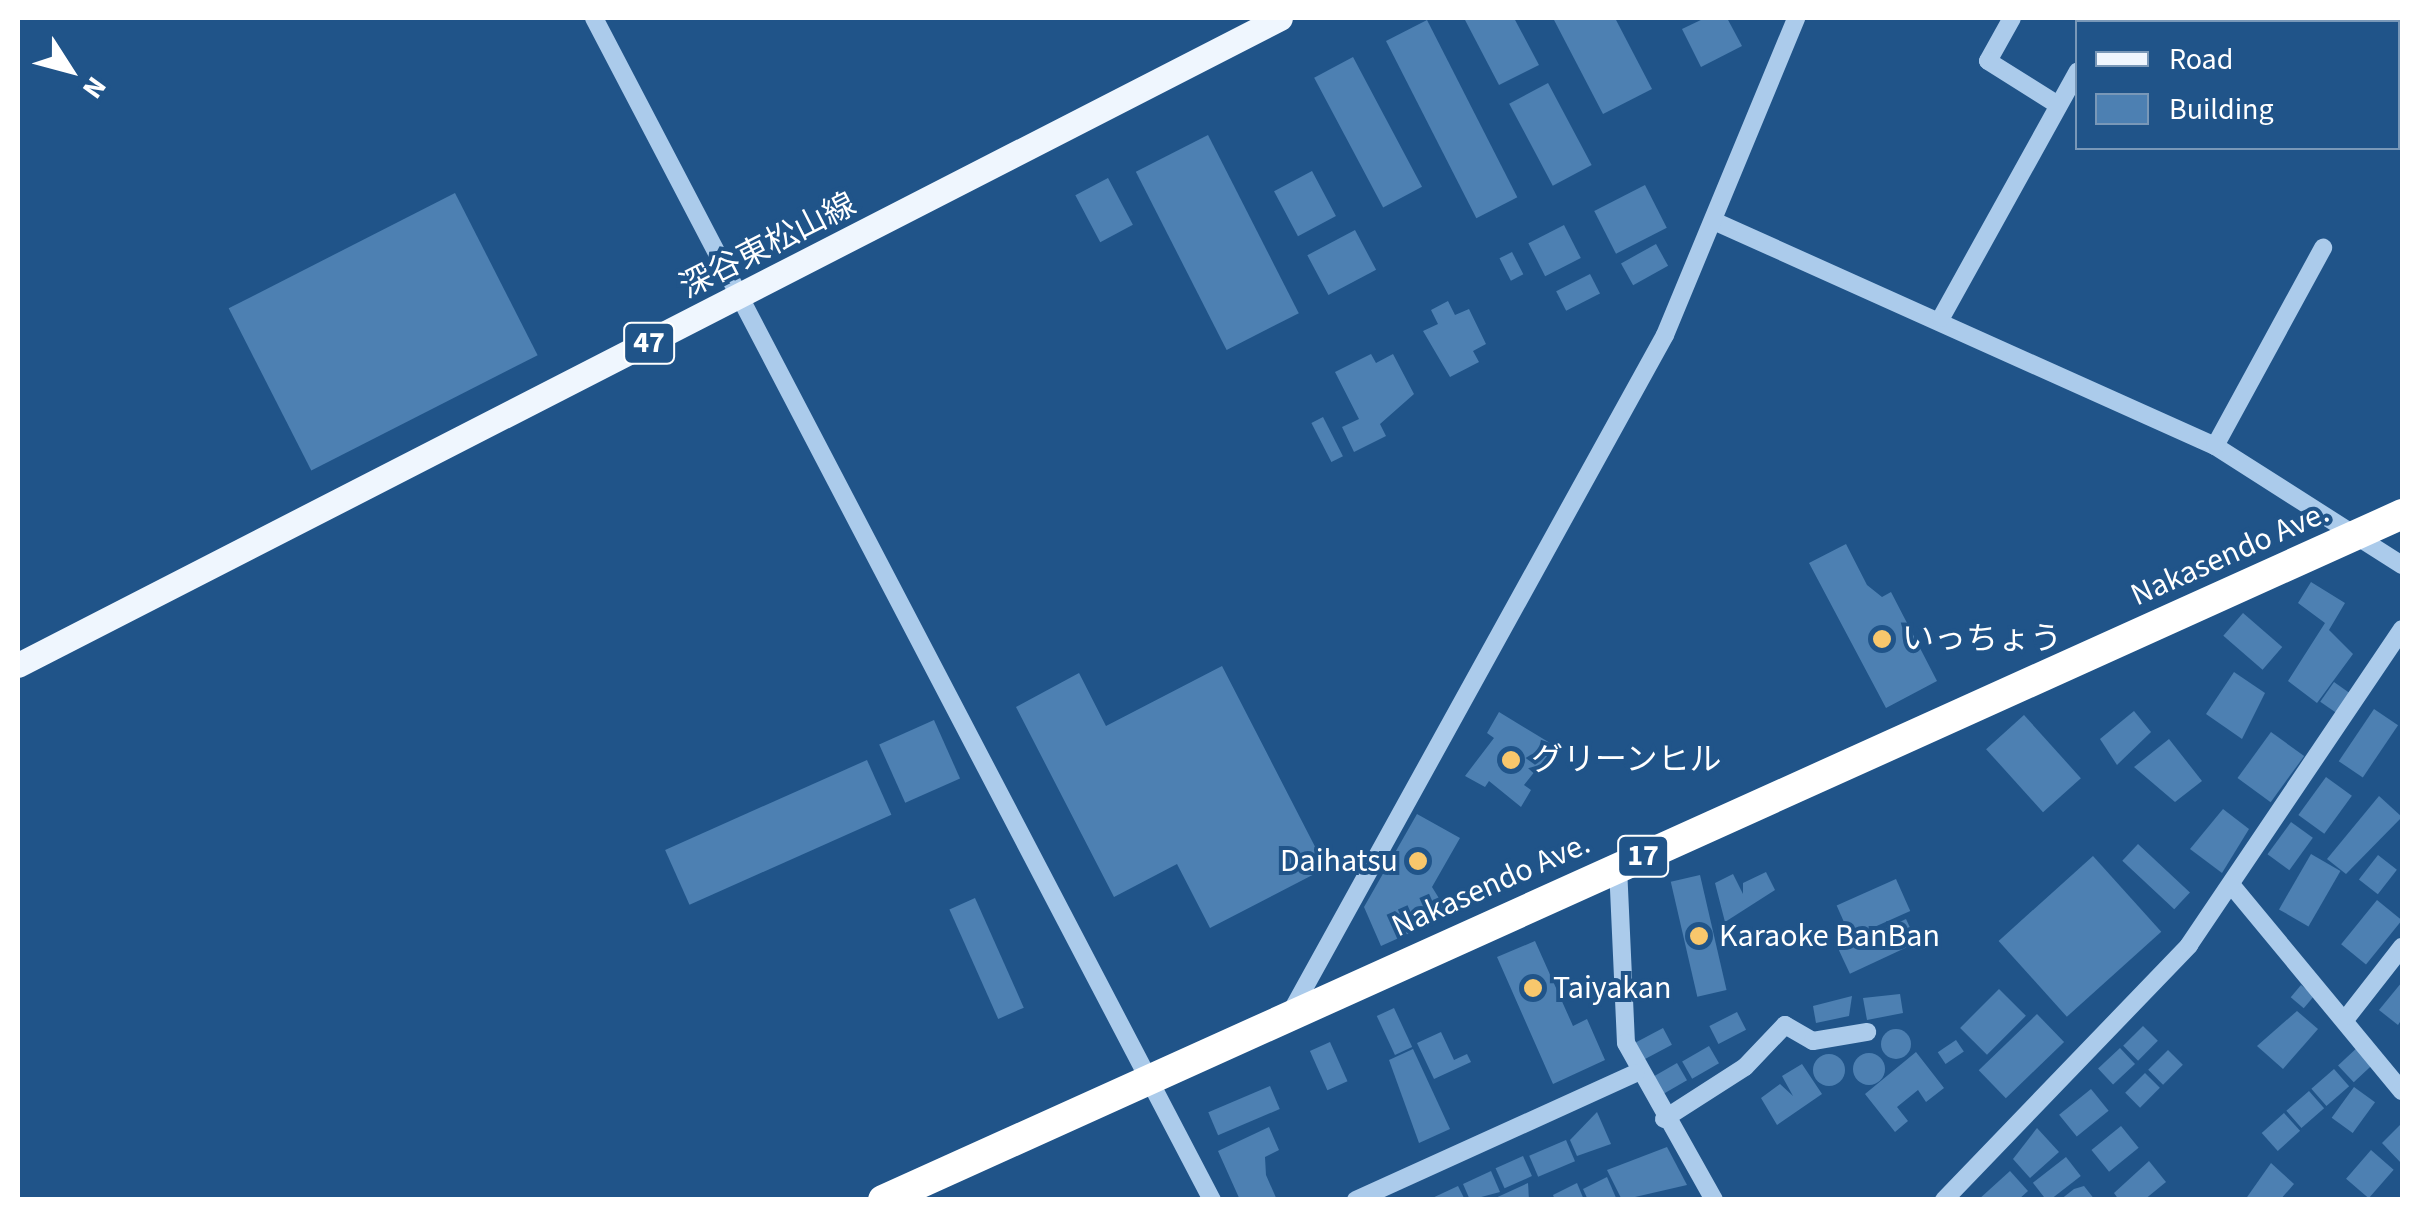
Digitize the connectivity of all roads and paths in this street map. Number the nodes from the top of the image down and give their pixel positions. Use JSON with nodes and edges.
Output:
{"nodes":[{"id":1,"x":594,"y":18,"type":"edge"},
{"id":2,"x":1280,"y":18,"type":"edge"},
{"id":3,"x":1796,"y":18,"type":"edge"},
{"id":4,"x":2012,"y":18,"type":"edge"},
{"id":5,"x":2075,"y":76,"type":"edge"},
{"id":6,"x":2058,"y":104,"type":"junction"},
{"id":7,"x":1716,"y":222,"type":"junction"},
{"id":8,"x":2322,"y":248,"type":"dead end"},
{"id":9,"x":738,"y":298,"type":"junction"},
{"id":10,"x":1941,"y":318,"type":"junction"},
{"id":11,"x":2215,"y":446,"type":"junction"},
{"id":12,"x":2402,"y":514,"type":"edge"},
{"id":13,"x":2360,"y":534,"type":"junction"},
{"id":14,"x":2402,"y":566,"type":"edge"},
{"id":15,"x":2402,"y":629,"type":"edge"},
{"id":16,"x":18,"y":665,"type":"edge"},
{"id":17,"x":1618,"y":867,"type":"junction"},
{"id":18,"x":2233,"y":887,"type":"junction"},
{"id":19,"x":2402,"y":947,"type":"edge"},
{"id":20,"x":1291,"y":1012,"type":"junction"},
{"id":21,"x":2348,"y":1016,"type":"junction"},
{"id":22,"x":1867,"y":1032,"type":"dead end"},
{"id":23,"x":1636,"y":1073,"type":"junction"},
{"id":24,"x":1149,"y":1075,"type":"junction"},
{"id":25,"x":2402,"y":1091,"type":"edge"},
{"id":26,"x":1664,"y":1119,"type":"junction"},
{"id":27,"x":1709,"y":1198,"type":"edge"},
{"id":28,"x":883,"y":1200,"type":"edge"},
{"id":29,"x":1212,"y":1200,"type":"edge"},
{"id":30,"x":1356,"y":1200,"type":"edge"},
{"id":31,"x":1944,"y":1200,"type":"edge"}],
"edges":[{"from":1,"to":9,"type":"street"},
{"from":2,"to":9,"type":"main road","name":"深谷東松山線","number":"47"},
{"from":3,"to":7,"type":"street"},
{"from":4,"to":6,"type":"street"},
{"from":5,"to":6,"type":"street"},
{"from":6,"to":10,"type":"street"},
{"from":7,"to":10,"type":"street"},
{"from":7,"to":20,"type":"street"},
{"from":8,"to":11,"type":"street"},
{"from":9,"to":16,"type":"main road","name":"深谷東松山線","number":"47"},
{"from":9,"to":24,"type":"street"},
{"from":10,"to":11,"type":"street"},
{"from":11,"to":13,"type":"street"},
{"from":12,"to":13,"type":"highway","name":"Nakasendo Ave.","number":"17"},
{"from":13,"to":14,"type":"street"},
{"from":13,"to":17,"type":"highway","name":"Nakasendo Ave.","number":"17"},
{"from":15,"to":18,"type":"street"},
{"from":17,"to":20,"type":"highway","name":"Nakasendo Ave.","number":"17"},
{"from":17,"to":23,"type":"street"},
{"from":18,"to":21,"type":"street"},
{"from":18,"to":31,"type":"street"},
{"from":19,"to":21,"type":"street"},
{"from":20,"to":24,"type":"highway","name":"Nakasendo Ave.","number":"17"},
{"from":21,"to":25,"type":"street"},
{"from":22,"to":26,"type":"street"},
{"from":23,"to":26,"type":"street"},
{"from":23,"to":30,"type":"street"},
{"from":24,"to":28,"type":"highway","name":"Nakasendo Ave.","number":"17"},
{"from":24,"to":29,"type":"street"},
{"from":26,"to":27,"type":"street"}]}
